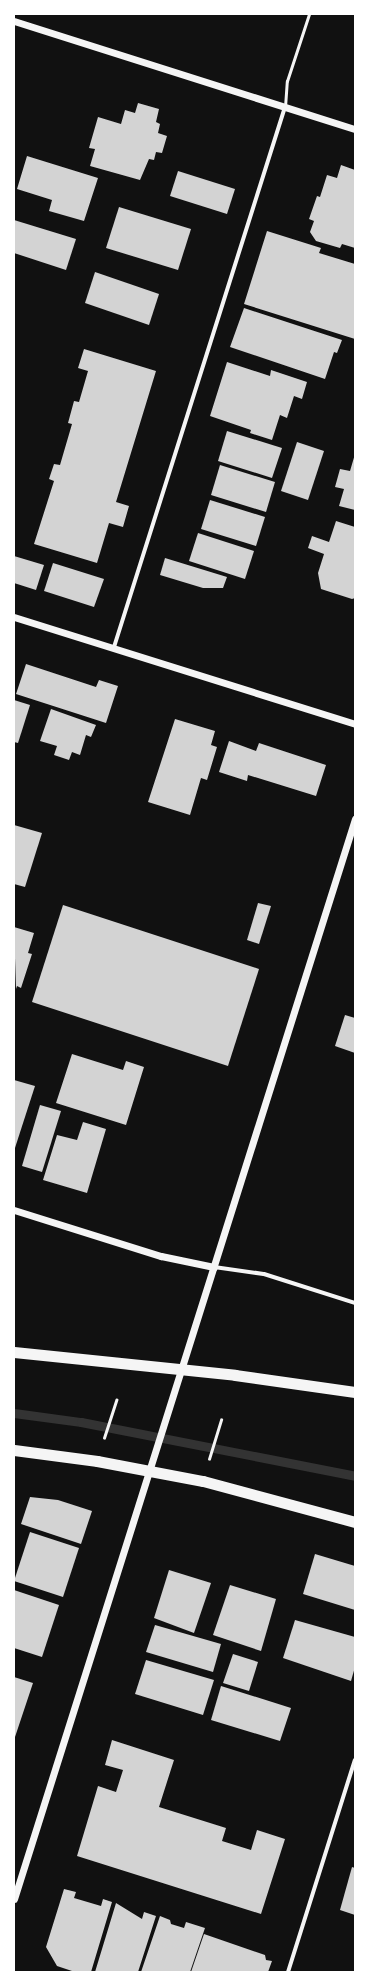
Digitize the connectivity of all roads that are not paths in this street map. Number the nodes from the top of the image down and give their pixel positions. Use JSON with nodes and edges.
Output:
{"nodes":[{"id":1,"x":15,"y":14,"type":"edge"},
{"id":2,"x":309,"y":14,"type":"edge"},
{"id":3,"x":14,"y":18,"type":"edge"},
{"id":4,"x":14,"y":21,"type":"edge"},
{"id":5,"x":285,"y":107,"type":"junction"},
{"id":6,"x":355,"y":129,"type":"edge"},
{"id":7,"x":14,"y":617,"type":"edge"},
{"id":8,"x":114,"y":647,"type":"junction"},
{"id":9,"x":355,"y":724,"type":"edge"},
{"id":10,"x":355,"y":818,"type":"edge"},
{"id":11,"x":14,"y":1210,"type":"edge"},
{"id":12,"x":214,"y":1267,"type":"junction"},
{"id":13,"x":355,"y":1303,"type":"edge"},
{"id":14,"x":14,"y":1352,"type":"edge"},
{"id":15,"x":181,"y":1369,"type":"junction"},
{"id":16,"x":355,"y":1392,"type":"edge"},
{"id":17,"x":14,"y":1450,"type":"edge"},
{"id":18,"x":149,"y":1470,"type":"junction"},
{"id":19,"x":355,"y":1522,"type":"edge"},
{"id":20,"x":355,"y":1760,"type":"edge"},
{"id":21,"x":14,"y":1899,"type":"edge"},
{"id":22,"x":288,"y":1972,"type":"edge"}],
"edges":[{"from":1,"to":3,"type":"street"},
{"from":2,"to":5,"type":"lane"},
{"from":4,"to":5,"type":"street"},
{"from":5,"to":6,"type":"street"},
{"from":5,"to":8,"type":"street"},
{"from":7,"to":8,"type":"street"},
{"from":8,"to":9,"type":"street"},
{"from":10,"to":12,"type":"street"},
{"from":11,"to":12,"type":"street"},
{"from":12,"to":13,"type":"street"},
{"from":12,"to":15,"type":"street"},
{"from":14,"to":15,"type":"highway"},
{"from":15,"to":16,"type":"highway"},
{"from":15,"to":18,"type":"street"},
{"from":17,"to":18,"type":"highway"},
{"from":18,"to":19,"type":"highway"},
{"from":18,"to":21,"type":"street"},
{"from":20,"to":22,"type":"street"}]}
